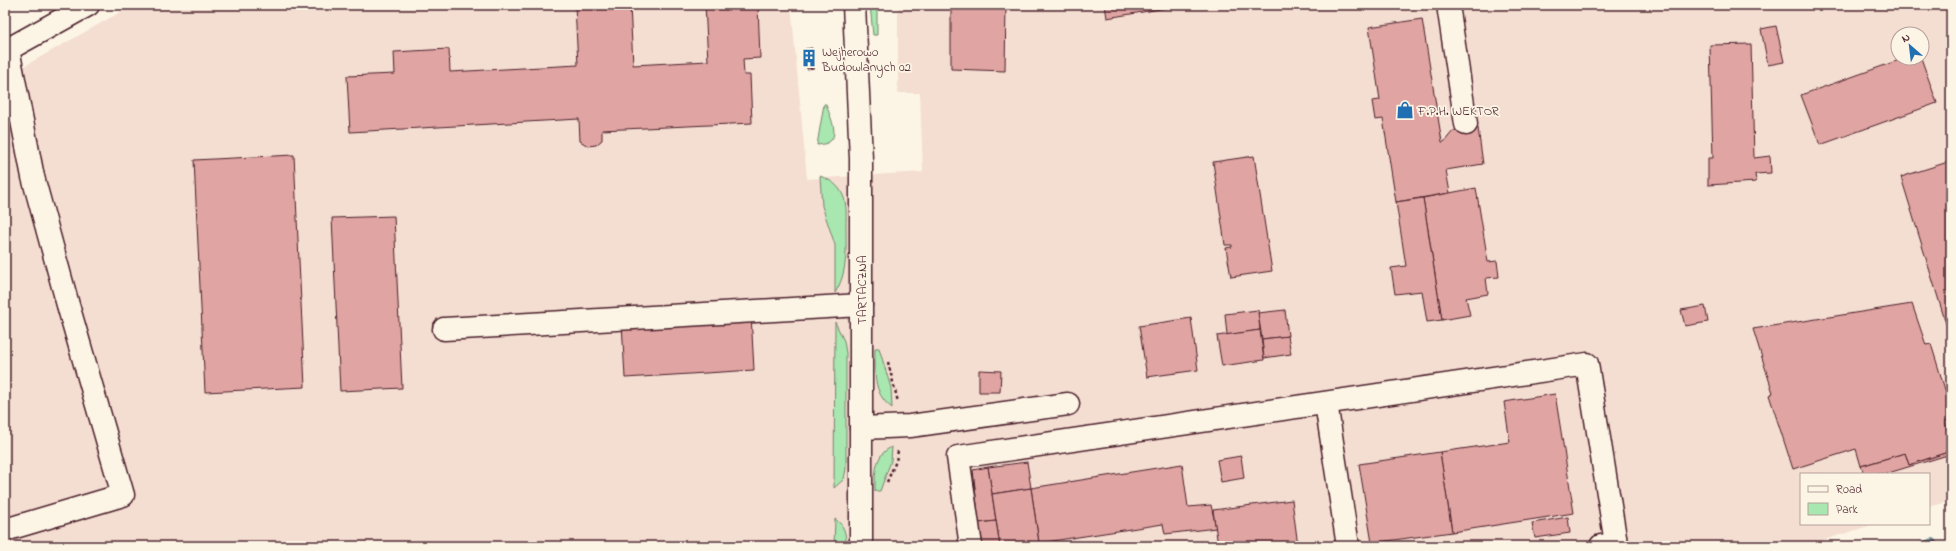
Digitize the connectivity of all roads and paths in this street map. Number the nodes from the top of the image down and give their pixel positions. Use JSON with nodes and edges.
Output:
{"nodes":[{"id":1,"x":88,"y":5,"type":"edge"},
{"id":2,"x":846,"y":5,"type":"edge"},
{"id":3,"x":854,"y":5,"type":"edge"},
{"id":4,"x":1448,"y":5,"type":"edge"},
{"id":5,"x":855,"y":33,"type":"junction"},
{"id":6,"x":6,"y":50,"type":"edge"},
{"id":7,"x":1466,"y":124,"type":"dead end"},
{"id":8,"x":861,"y":305,"type":"junction"},
{"id":9,"x":444,"y":329,"type":"dead end"},
{"id":10,"x":1326,"y":403,"type":"junction"},
{"id":11,"x":1068,"y":404,"type":"dead end"},
{"id":12,"x":861,"y":428,"type":"junction"},
{"id":13,"x":5,"y":530,"type":"edge"},
{"id":14,"x":861,"y":546,"type":"edge"},
{"id":15,"x":971,"y":546,"type":"edge"},
{"id":16,"x":1348,"y":546,"type":"edge"},
{"id":17,"x":1601,"y":546,"type":"edge"}],
"edges":[{"from":1,"to":6,"type":"street"},
{"from":2,"to":5,"type":"street","name":"TARTACZNA"},
{"from":3,"to":5,"type":"street","name":"TARTACZNA"},
{"from":4,"to":7,"type":"street"},
{"from":5,"to":8,"type":"street","name":"TARTACZNA"},
{"from":6,"to":13,"type":"street"},
{"from":8,"to":9,"type":"street"},
{"from":8,"to":12,"type":"street","name":"TARTACZNA"},
{"from":10,"to":15,"type":"street"},
{"from":10,"to":16,"type":"street"},
{"from":10,"to":17,"type":"street"},
{"from":11,"to":12,"type":"street"},
{"from":12,"to":14,"type":"street","name":"TARTACZNA"}]}
